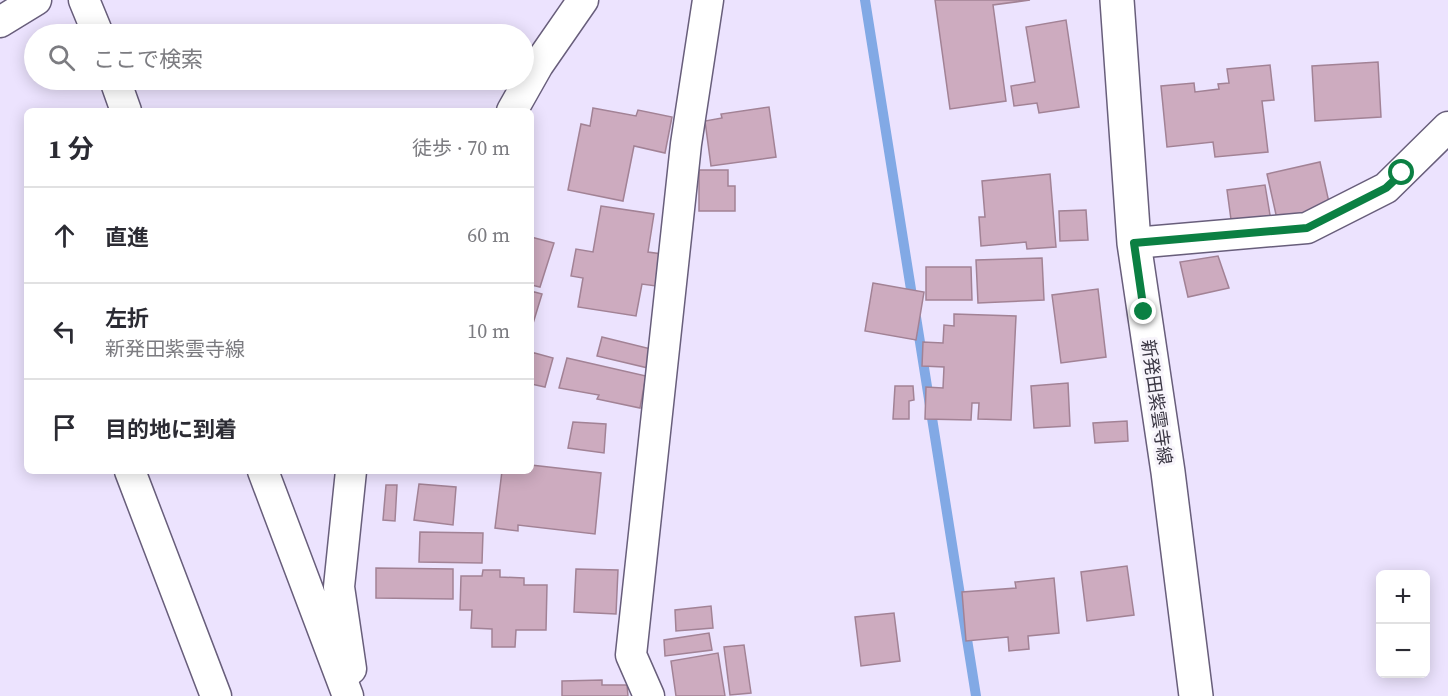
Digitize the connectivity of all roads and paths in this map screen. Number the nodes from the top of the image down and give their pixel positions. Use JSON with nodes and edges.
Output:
{"nodes":[{"id":1,"x":36,"y":0,"type":"edge"},
{"id":2,"x":84,"y":0,"type":"edge"},
{"id":3,"x":583,"y":0,"type":"edge"},
{"id":4,"x":708,"y":0,"type":"edge"},
{"id":5,"x":1117,"y":0,"type":"edge"},
{"id":6,"x":0,"y":22,"type":"edge"},
{"id":7,"x":94,"y":24,"type":"edge"},
{"id":8,"x":534,"y":72,"type":"edge"},
{"id":9,"x":119,"y":90,"type":"edge"},
{"id":10,"x":524,"y":90,"type":"edge"},
{"id":11,"x":125,"y":108,"type":"edge"},
{"id":12,"x":514,"y":108,"type":"edge"},
{"id":13,"x":1448,"y":127,"type":"edge"},
{"id":14,"x":1134,"y":243,"type":"junction"},
{"id":15,"x":131,"y":474,"type":"edge"},
{"id":16,"x":264,"y":474,"type":"edge"},
{"id":17,"x":351,"y":474,"type":"edge"},
{"id":18,"x":216,"y":696,"type":"edge"},
{"id":19,"x":348,"y":696,"type":"edge"},
{"id":20,"x":355,"y":696,"type":"edge"},
{"id":21,"x":649,"y":696,"type":"edge"},
{"id":22,"x":1196,"y":696,"type":"edge"}],
"edges":[{"from":1,"to":6,"type":"street"},
{"from":2,"to":7,"type":"street"},
{"from":3,"to":8,"type":"street"},
{"from":4,"to":21,"type":"street"},
{"from":5,"to":14,"type":"main road","name":"新発田紫雲寺線"},
{"from":9,"to":11,"type":"street"},
{"from":10,"to":12,"type":"street"},
{"from":13,"to":14,"type":"street"},
{"from":14,"to":22,"type":"main road","name":"新発田紫雲寺線"},
{"from":15,"to":18,"type":"street"},
{"from":16,"to":19,"type":"street"},
{"from":17,"to":20,"type":"street"}]}
